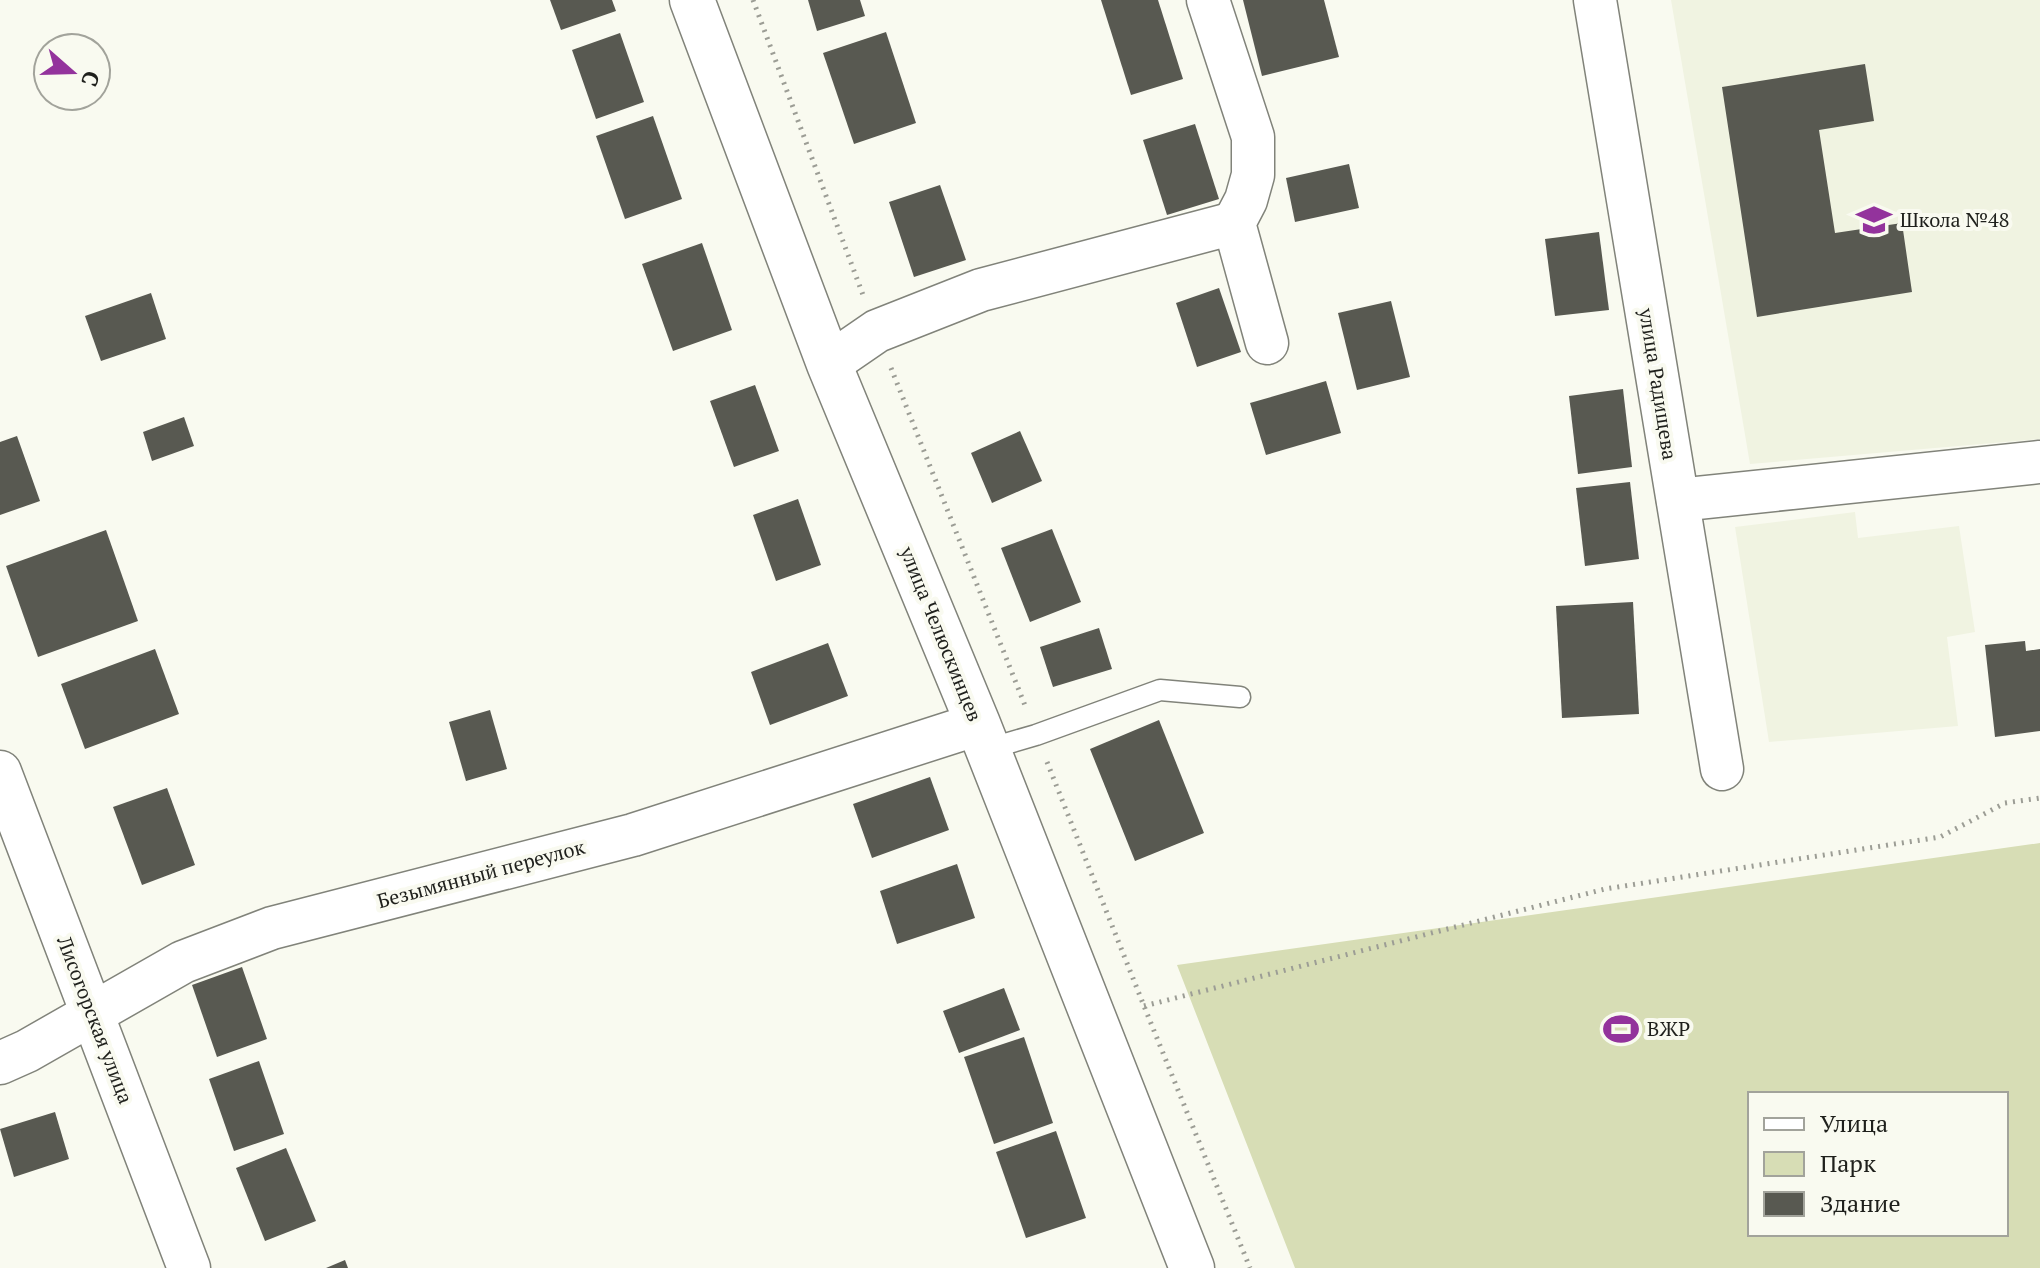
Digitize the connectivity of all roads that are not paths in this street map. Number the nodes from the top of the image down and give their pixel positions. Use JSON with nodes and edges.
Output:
{"nodes":[{"id":1,"x":692,"y":0,"type":"edge"},
{"id":2,"x":1208,"y":0,"type":"edge"},
{"id":3,"x":1595,"y":0,"type":"edge"},
{"id":4,"x":1234,"y":223,"type":"junction"},
{"id":5,"x":1267,"y":343,"type":"dead end"},
{"id":6,"x":829,"y":364,"type":"junction"},
{"id":7,"x":2040,"y":462,"type":"edge"},
{"id":8,"x":1678,"y":500,"type":"junction"},
{"id":9,"x":1240,"y":697,"type":"dead end"},
{"id":10,"x":983,"y":737,"type":"junction"},
{"id":11,"x":1722,"y":769,"type":"dead end"},
{"id":12,"x":0,"y":772,"type":"edge"},
{"id":13,"x":92,"y":1013,"type":"junction"},
{"id":14,"x":0,"y":1063,"type":"edge"},
{"id":15,"x":189,"y":1268,"type":"edge"},
{"id":16,"x":1192,"y":1268,"type":"edge"}],
"edges":[{"from":1,"to":6,"type":"street","name":"улица Челюскинцев"},
{"from":2,"to":4,"type":"street"},
{"from":3,"to":8,"type":"street","name":"улица Радищева"},
{"from":4,"to":5,"type":"street"},
{"from":4,"to":6,"type":"street"},
{"from":6,"to":10,"type":"street","name":"улица Челюскинцев"},
{"from":7,"to":8,"type":"street"},
{"from":8,"to":11,"type":"street","name":"улица Радищева"},
{"from":9,"to":10,"type":"lane"},
{"from":10,"to":13,"type":"street","name":"Безымянный переулок"},
{"from":10,"to":16,"type":"street","name":"улица Челюскинцев"},
{"from":12,"to":13,"type":"street","name":"Лисогорская улица"},
{"from":13,"to":14,"type":"street","name":"Безымянный переулок"},
{"from":13,"to":15,"type":"street","name":"Лисогорская улица"}]}
